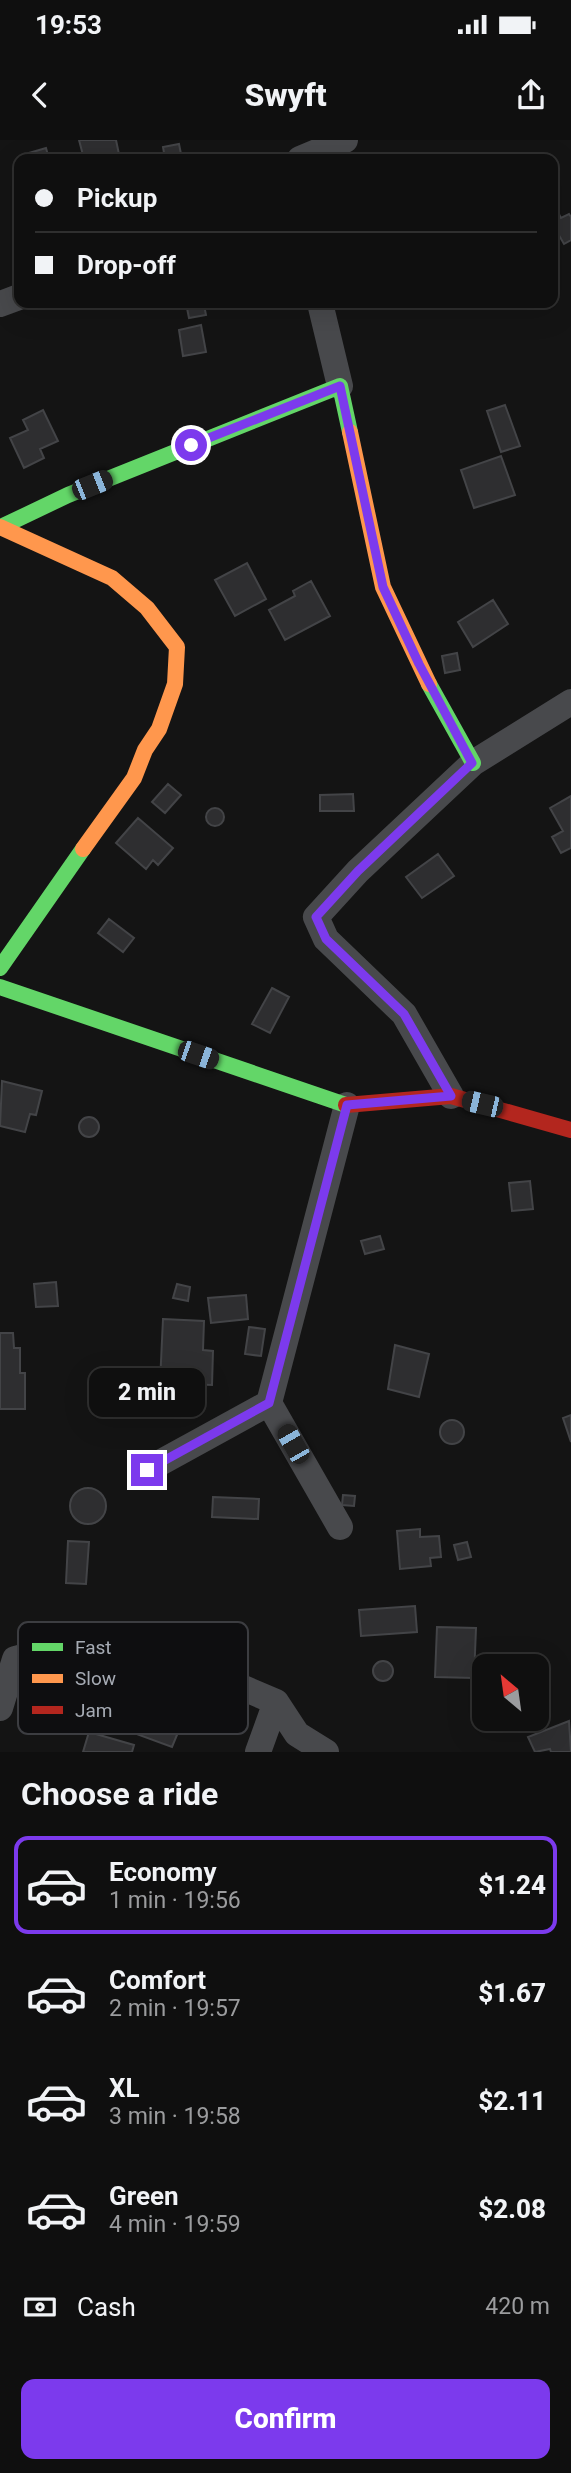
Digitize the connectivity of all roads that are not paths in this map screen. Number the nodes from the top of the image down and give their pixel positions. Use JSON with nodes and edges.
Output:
{"nodes":[{"id":1,"x":345,"y":140,"type":"edge"},
{"id":2,"x":312,"y":154,"type":"edge"},
{"id":3,"x":321,"y":308,"type":"edge"},
{"id":4,"x":340,"y":386,"type":"junction"},
{"id":5,"x":1,"y":527,"type":"edge"},
{"id":6,"x":571,"y":702,"type":"edge"},
{"id":7,"x":472,"y":763,"type":"junction"},
{"id":8,"x":0,"y":968,"type":"edge"},
{"id":9,"x":0,"y":987,"type":"edge"},
{"id":10,"x":451,"y":1096,"type":"junction"},
{"id":11,"x":347,"y":1105,"type":"junction"},
{"id":12,"x":571,"y":1130,"type":"edge"},
{"id":13,"x":269,"y":1403,"type":"junction"},
{"id":14,"x":147,"y":1470,"type":"dead end"},
{"id":15,"x":340,"y":1527,"type":"dead end"},
{"id":16,"x":7,"y":1660,"type":"edge"},
{"id":17,"x":248,"y":1690,"type":"edge"},
{"id":18,"x":276,"y":1702,"type":"junction"},
{"id":19,"x":0,"y":1708,"type":"edge"},
{"id":20,"x":258,"y":1752,"type":"edge"},
{"id":21,"x":327,"y":1752,"type":"edge"}],
"edges":[{"from":1,"to":2,"type":"street"},
{"from":3,"to":4,"type":"street"},
{"from":4,"to":5,"type":"street"},
{"from":4,"to":7,"type":"street"},
{"from":5,"to":8,"type":"street"},
{"from":6,"to":7,"type":"street"},
{"from":7,"to":10,"type":"street"},
{"from":9,"to":11,"type":"street"},
{"from":10,"to":11,"type":"street"},
{"from":10,"to":12,"type":"street"},
{"from":11,"to":13,"type":"street"},
{"from":13,"to":14,"type":"street"},
{"from":13,"to":15,"type":"street"},
{"from":16,"to":19,"type":"street"},
{"from":17,"to":18,"type":"street"},
{"from":18,"to":20,"type":"street"},
{"from":18,"to":21,"type":"street"}]}
